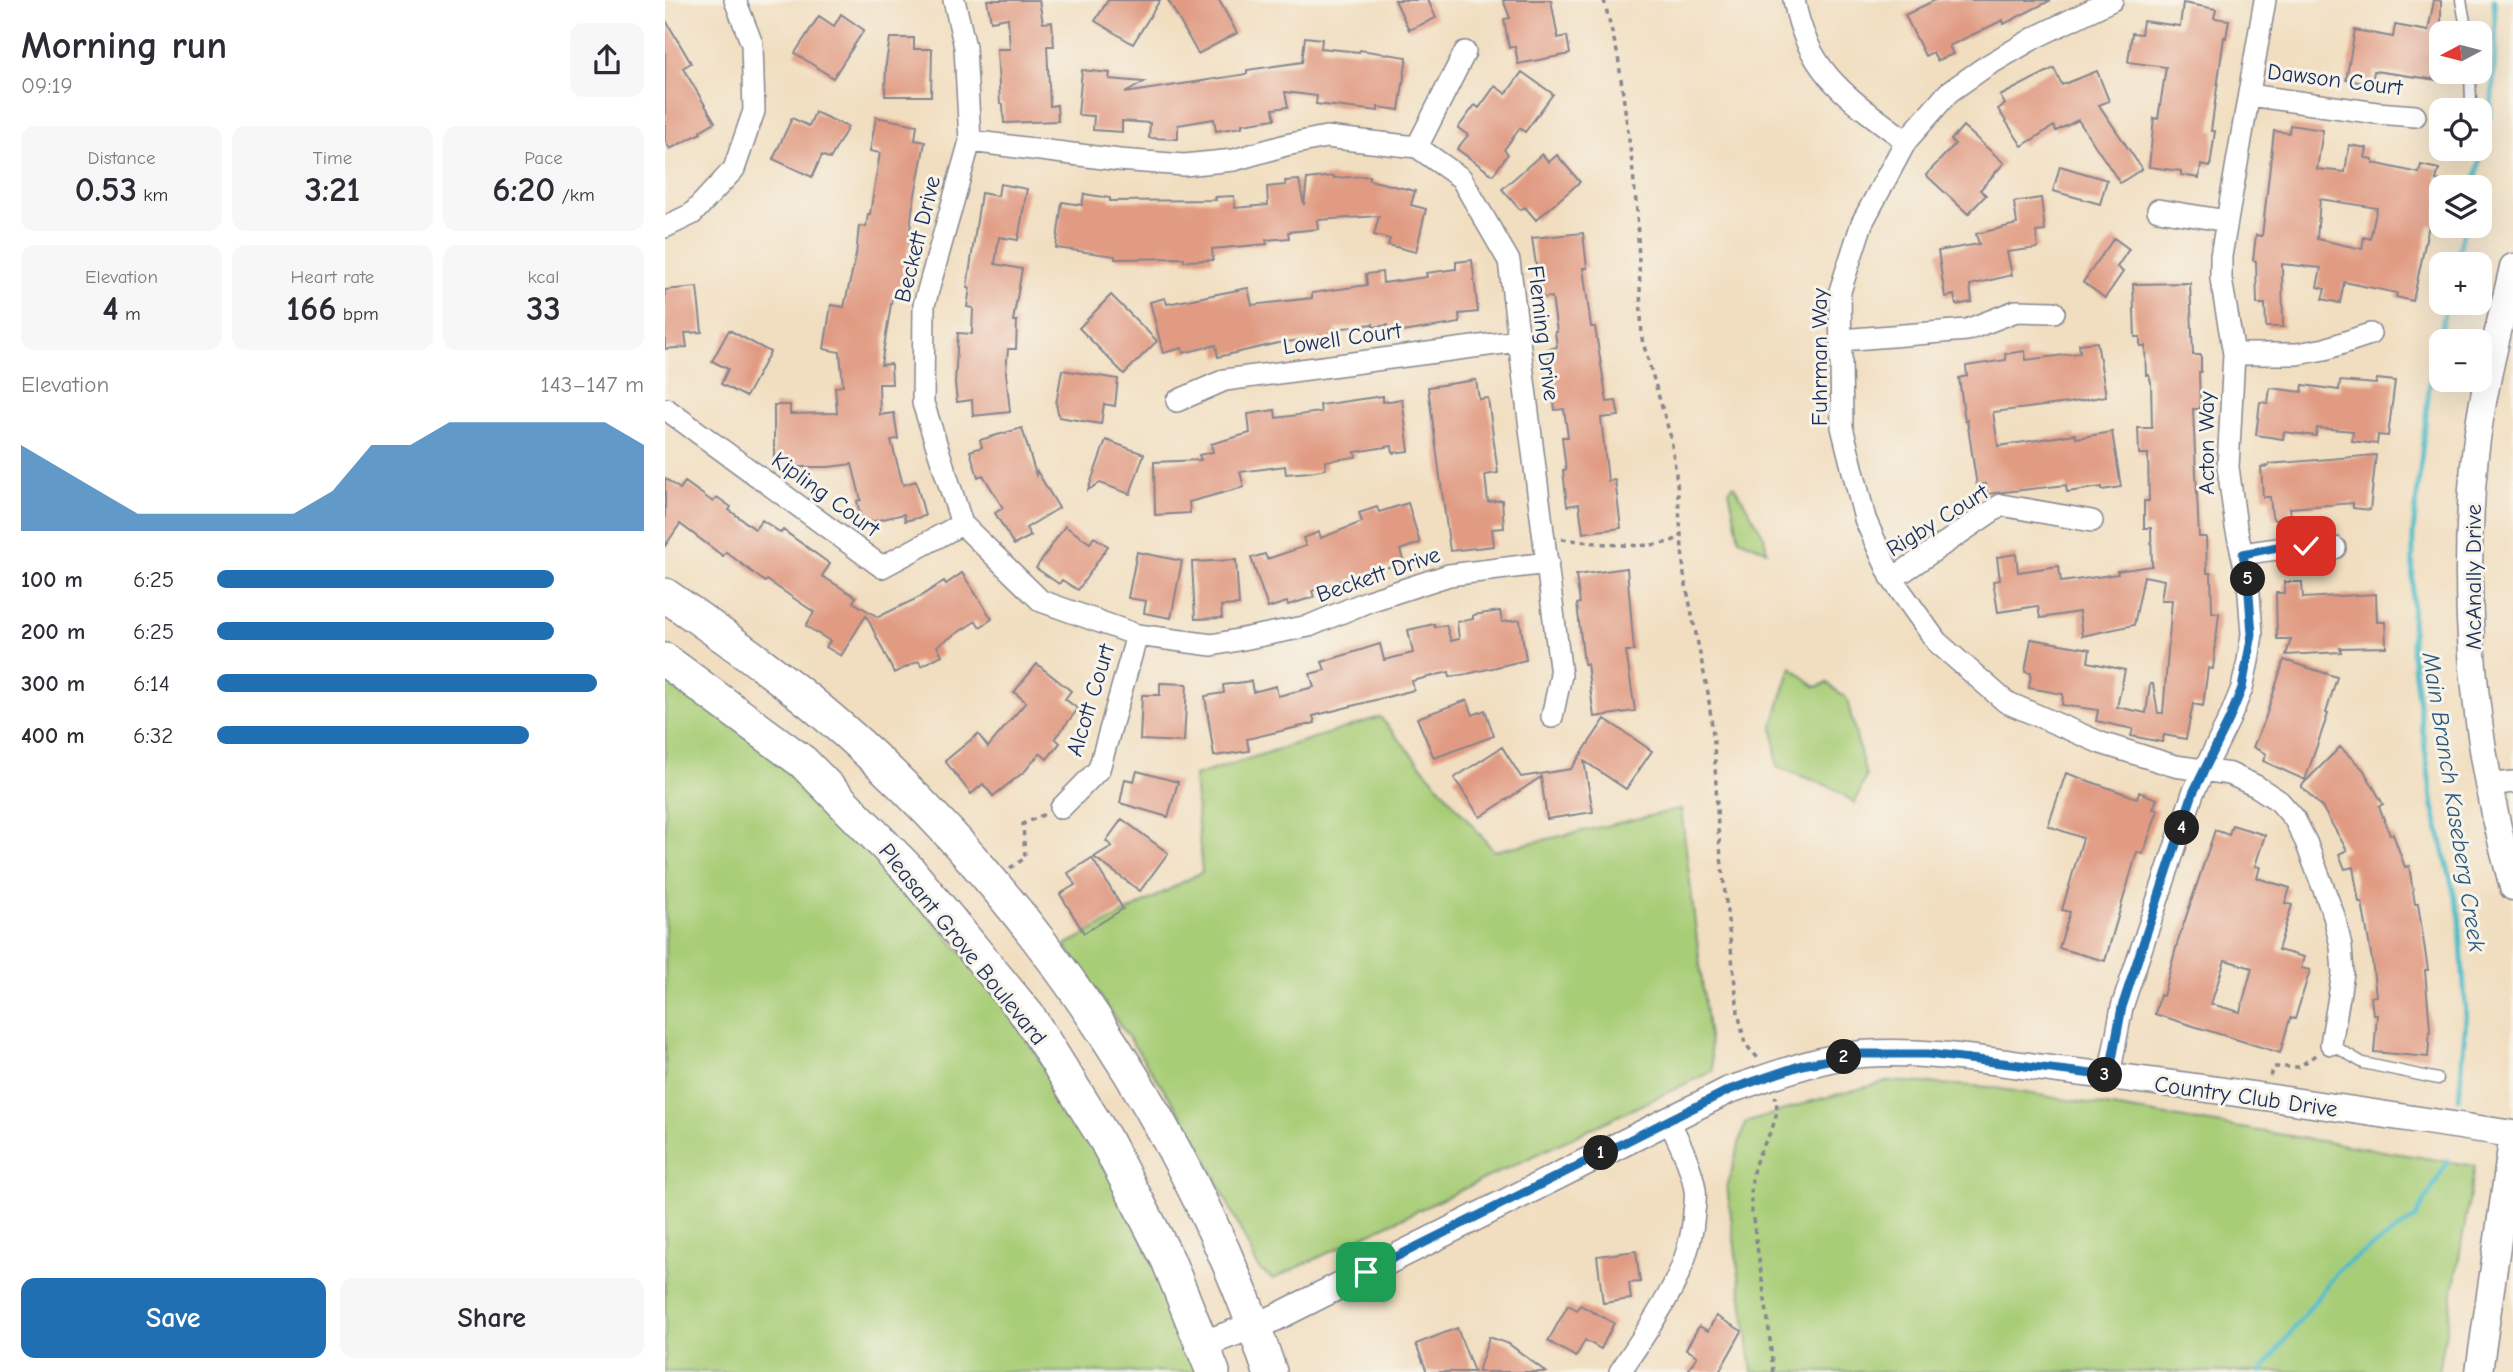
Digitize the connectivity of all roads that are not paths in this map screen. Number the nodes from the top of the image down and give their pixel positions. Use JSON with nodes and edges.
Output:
{"nodes":[{"id":1,"x":735,"y":0,"type":"edge"},
{"id":2,"x":954,"y":0,"type":"edge"},
{"id":3,"x":1794,"y":0,"type":"edge"},
{"id":4,"x":2112,"y":0,"type":"edge"},
{"id":5,"x":2265,"y":0,"type":"edge"},
{"id":6,"x":2461,"y":0,"type":"edge"},
{"id":7,"x":2465,"y":21,"type":"edge"},
{"id":8,"x":1465,"y":52,"type":"dead end"},
{"id":9,"x":2249,"y":95,"type":"junction"},
{"id":10,"x":2415,"y":116,"type":"dead end"},
{"id":11,"x":969,"y":141,"type":"junction"},
{"id":12,"x":1906,"y":141,"type":"junction"},
{"id":13,"x":1416,"y":147,"type":"junction"},
{"id":14,"x":2158,"y":210,"type":"dead end"},
{"id":15,"x":2227,"y":221,"type":"junction"},
{"id":16,"x":665,"y":227,"type":"edge"},
{"id":17,"x":2513,"y":267,"type":"edge"},
{"id":18,"x":2054,"y":312,"type":"dead end"},
{"id":19,"x":2370,"y":334,"type":"dead end"},
{"id":20,"x":1841,"y":340,"type":"junction"},
{"id":21,"x":1518,"y":341,"type":"junction"},
{"id":22,"x":2234,"y":354,"type":"junction"},
{"id":23,"x":1177,"y":401,"type":"dead end"},
{"id":24,"x":666,"y":409,"type":"edge"},
{"id":25,"x":2092,"y":521,"type":"dead end"},
{"id":26,"x":962,"y":524,"type":"junction"},
{"id":27,"x":2335,"y":548,"type":"dead end"},
{"id":28,"x":2243,"y":554,"type":"junction"},
{"id":29,"x":1548,"y":563,"type":"junction"},
{"id":30,"x":1892,"y":579,"type":"junction"},
{"id":31,"x":665,"y":596,"type":"edge"},
{"id":32,"x":1137,"y":635,"type":"junction"},
{"id":33,"x":665,"y":660,"type":"edge"},
{"id":34,"x":1552,"y":717,"type":"dead end"},
{"id":35,"x":2203,"y":770,"type":"junction"},
{"id":36,"x":2501,"y":783,"type":"edge"},
{"id":37,"x":1061,"y":808,"type":"road end"},
{"id":38,"x":2513,"y":887,"type":"edge"},
{"id":39,"x":2331,"y":1044,"type":"joint"},
{"id":40,"x":2109,"y":1076,"type":"junction"},
{"id":41,"x":2438,"y":1079,"type":"dead end"},
{"id":42,"x":1668,"y":1119,"type":"junction"},
{"id":43,"x":2513,"y":1134,"type":"edge"},
{"id":44,"x":1255,"y":1326,"type":"junction"},
{"id":45,"x":1208,"y":1358,"type":"edge"},
{"id":46,"x":1271,"y":1372,"type":"edge"},
{"id":47,"x":1620,"y":1372,"type":"edge"},
{"id":48,"x":2479,"y":1372,"type":"edge"}],
"edges":[{"from":1,"to":16,"type":"street"},
{"from":2,"to":11,"type":"street","name":"Beckett Drive"},
{"from":3,"to":12,"type":"street"},
{"from":4,"to":12,"type":"street","name":"Fuhrman Way"},
{"from":5,"to":9,"type":"street","name":"Acton Way"},
{"from":6,"to":7,"type":"lane"},
{"from":8,"to":13,"type":"street"},
{"from":9,"to":10,"type":"street","name":"Dawson Court"},
{"from":9,"to":15,"type":"street","name":"Acton Way"},
{"from":11,"to":13,"type":"street","name":"Fleming Drive"},
{"from":11,"to":26,"type":"street","name":"Beckett Drive"},
{"from":12,"to":20,"type":"street","name":"Fuhrman Way"},
{"from":13,"to":21,"type":"street","name":"Fleming Drive"},
{"from":14,"to":15,"type":"street"},
{"from":15,"to":22,"type":"street","name":"Acton Way"},
{"from":17,"to":36,"type":"street","name":"McAnally Drive"},
{"from":18,"to":20,"type":"street"},
{"from":19,"to":22,"type":"street"},
{"from":20,"to":30,"type":"street","name":"Fuhrman Way"},
{"from":21,"to":23,"type":"street","name":"Lowell Court"},
{"from":21,"to":29,"type":"street","name":"Fleming Drive"},
{"from":22,"to":28,"type":"street","name":"Acton Way"},
{"from":24,"to":26,"type":"street","name":"Kipling Court"},
{"from":25,"to":30,"type":"street","name":"Rigby Court"},
{"from":26,"to":32,"type":"street","name":"Beckett Drive"},
{"from":27,"to":28,"type":"street"},
{"from":28,"to":35,"type":"street","name":"Acton Way"},
{"from":29,"to":32,"type":"street","name":"Beckett Drive"},
{"from":29,"to":34,"type":"street","name":"Fleming Drive"},
{"from":30,"to":35,"type":"street","name":"Fuhrman Way"},
{"from":31,"to":44,"type":"main road"},
{"from":32,"to":37,"type":"street","name":"Alcott Court"},
{"from":33,"to":45,"type":"main road","name":"Pleasant Grove Boulevard"},
{"from":35,"to":39,"type":"street","name":"Fuhrman Way"},
{"from":35,"to":40,"type":"street","name":"Acton Way"},
{"from":36,"to":38,"type":"street","name":"McAnally Drive"},
{"from":39,"to":41,"type":"lane"},
{"from":40,"to":42,"type":"street","name":"Country Club Drive"},
{"from":40,"to":43,"type":"street","name":"Country Club Drive"},
{"from":42,"to":44,"type":"street","name":"Country Club Drive"},
{"from":42,"to":47,"type":"street"},
{"from":43,"to":48,"type":"street"},
{"from":44,"to":45,"type":"street","name":"Country Club Drive"},
{"from":44,"to":46,"type":"main road"}]}
